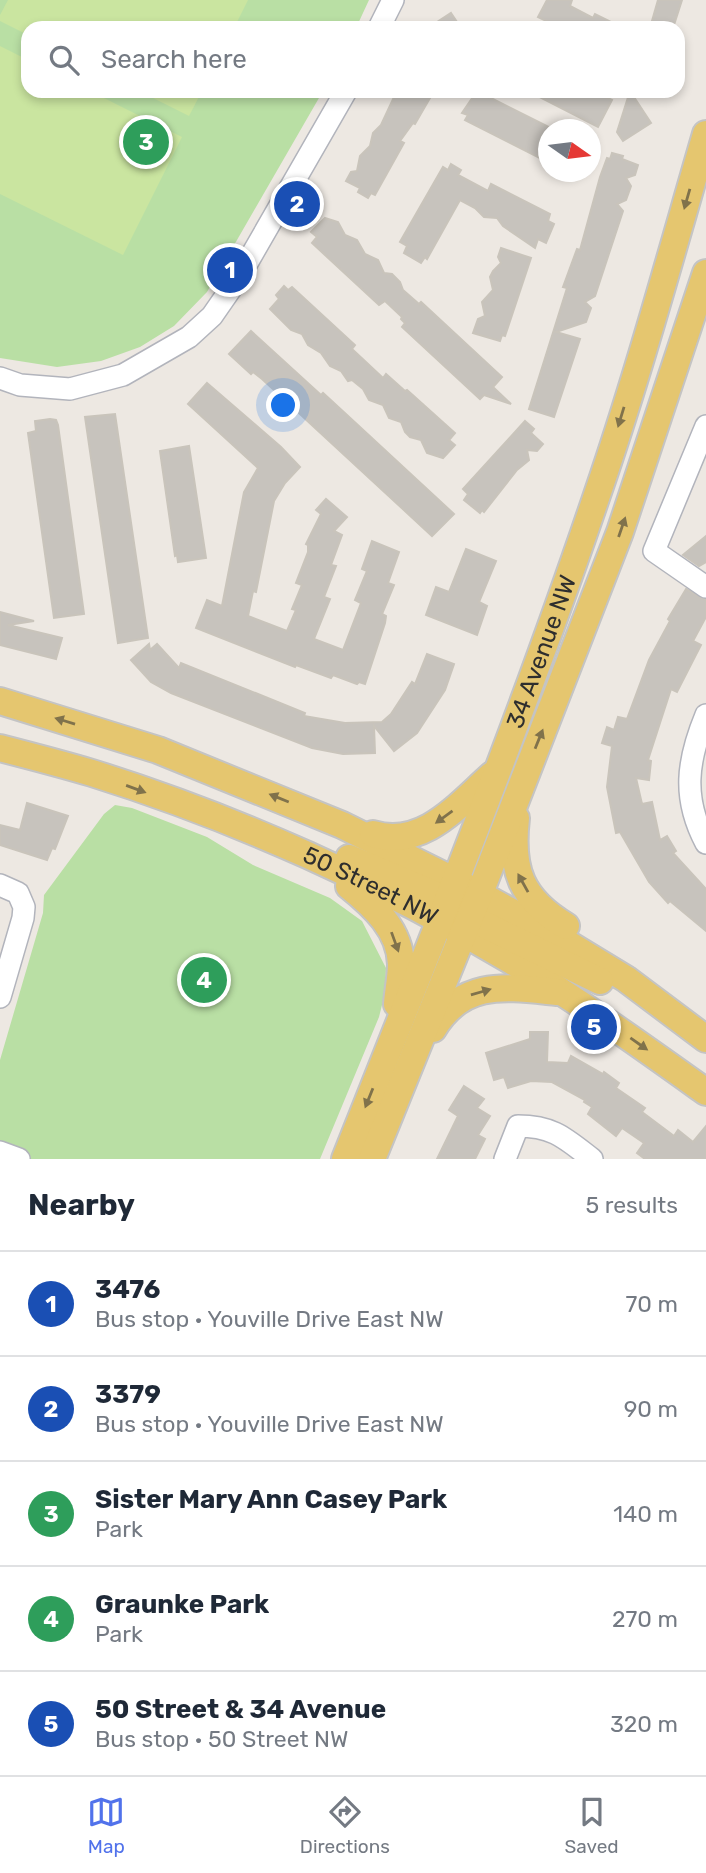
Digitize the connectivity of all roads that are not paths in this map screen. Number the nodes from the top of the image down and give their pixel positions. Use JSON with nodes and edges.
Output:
{"nodes":[{"id":1,"x":393,"y":0,"type":"edge"},
{"id":2,"x":382,"y":21,"type":"edge"},
{"id":3,"x":342,"y":98,"type":"edge"},
{"id":4,"x":706,"y":134,"type":"edge"},
{"id":5,"x":706,"y":273,"type":"edge"},
{"id":6,"x":0,"y":377,"type":"edge"},
{"id":7,"x":706,"y":426,"type":"edge"},
{"id":8,"x":706,"y":587,"type":"edge"},
{"id":9,"x":0,"y":701,"type":"edge"},
{"id":10,"x":706,"y":715,"type":"edge"},
{"id":11,"x":0,"y":748,"type":"edge"},
{"id":12,"x":496,"y":772,"type":"junction"},
{"id":13,"x":520,"y":787,"type":"junction"},
{"id":14,"x":197,"y":810,"type":"junction"},
{"id":15,"x":342,"y":825,"type":"junction"},
{"id":16,"x":706,"y":843,"type":"edge"},
{"id":17,"x":315,"y":859,"type":"junction"},
{"id":18,"x":0,"y":885,"type":"edge"},
{"id":19,"x":447,"y":901,"type":"junction"},
{"id":20,"x":470,"y":915,"type":"junction"},
{"id":21,"x":562,"y":992,"type":"junction"},
{"id":22,"x":0,"y":997,"type":"edge"},
{"id":23,"x":702,"y":1034,"type":"edge"},
{"id":24,"x":394,"y":1037,"type":"junction"},
{"id":25,"x":415,"y":1052,"type":"junction"},
{"id":26,"x":706,"y":1092,"type":"edge"},
{"id":27,"x":0,"y":1152,"type":"edge"},
{"id":28,"x":19,"y":1159,"type":"edge"},
{"id":29,"x":345,"y":1159,"type":"edge"},
{"id":30,"x":372,"y":1159,"type":"edge"},
{"id":31,"x":505,"y":1159,"type":"edge"},
{"id":32,"x":592,"y":1159,"type":"edge"}],
"edges":[{"from":1,"to":2,"type":"street"},
{"from":3,"to":6,"type":"street"},
{"from":4,"to":12,"type":"main road","name":"34 Avenue NW","one_way":true},
{"from":13,"to":5,"type":"main road","name":"34 Avenue NW","one_way":true},
{"from":7,"to":8,"type":"street"},
{"from":15,"to":9,"type":"main road","name":"50 Street NW","one_way":true},
{"from":10,"to":16,"type":"street"},
{"from":11,"to":14,"type":"main road","name":"50 Street NW","one_way":true},
{"from":12,"to":15,"type":"main road","one_way":true},
{"from":12,"to":19,"type":"main road","name":"34 Avenue NW"},
{"from":13,"to":20,"type":"main road","name":"34 Avenue NW"},
{"from":23,"to":13,"type":"main road","one_way":true},
{"from":14,"to":17,"type":"main road","name":"50 Street NW"},
{"from":14,"to":19,"type":"main road"},
{"from":15,"to":19,"type":"main road","name":"50 Street NW"},
{"from":17,"to":19,"type":"main road","name":"50 Street NW"},
{"from":17,"to":24,"type":"main road","one_way":true},
{"from":18,"to":22,"type":"street"},
{"from":19,"to":20,"type":"main road","name":"50 Street NW"},
{"from":19,"to":20,"type":"main road","name":"50 Street NW"},
{"from":19,"to":24,"type":"main road","name":"34 Avenue NW"},
{"from":20,"to":21,"type":"main road","name":"50 Street NW"},
{"from":20,"to":23,"type":"main road","name":"50 Street NW"},
{"from":20,"to":25,"type":"main road","name":"34 Avenue NW"},
{"from":25,"to":21,"type":"main road","one_way":true},
{"from":21,"to":26,"type":"main road","name":"50 Street NW","one_way":true},
{"from":24,"to":29,"type":"main road","name":"34 Avenue NW","one_way":true},
{"from":25,"to":30,"type":"main road","name":"34 Avenue NW"},
{"from":27,"to":28,"type":"street"},
{"from":31,"to":32,"type":"street"}]}
